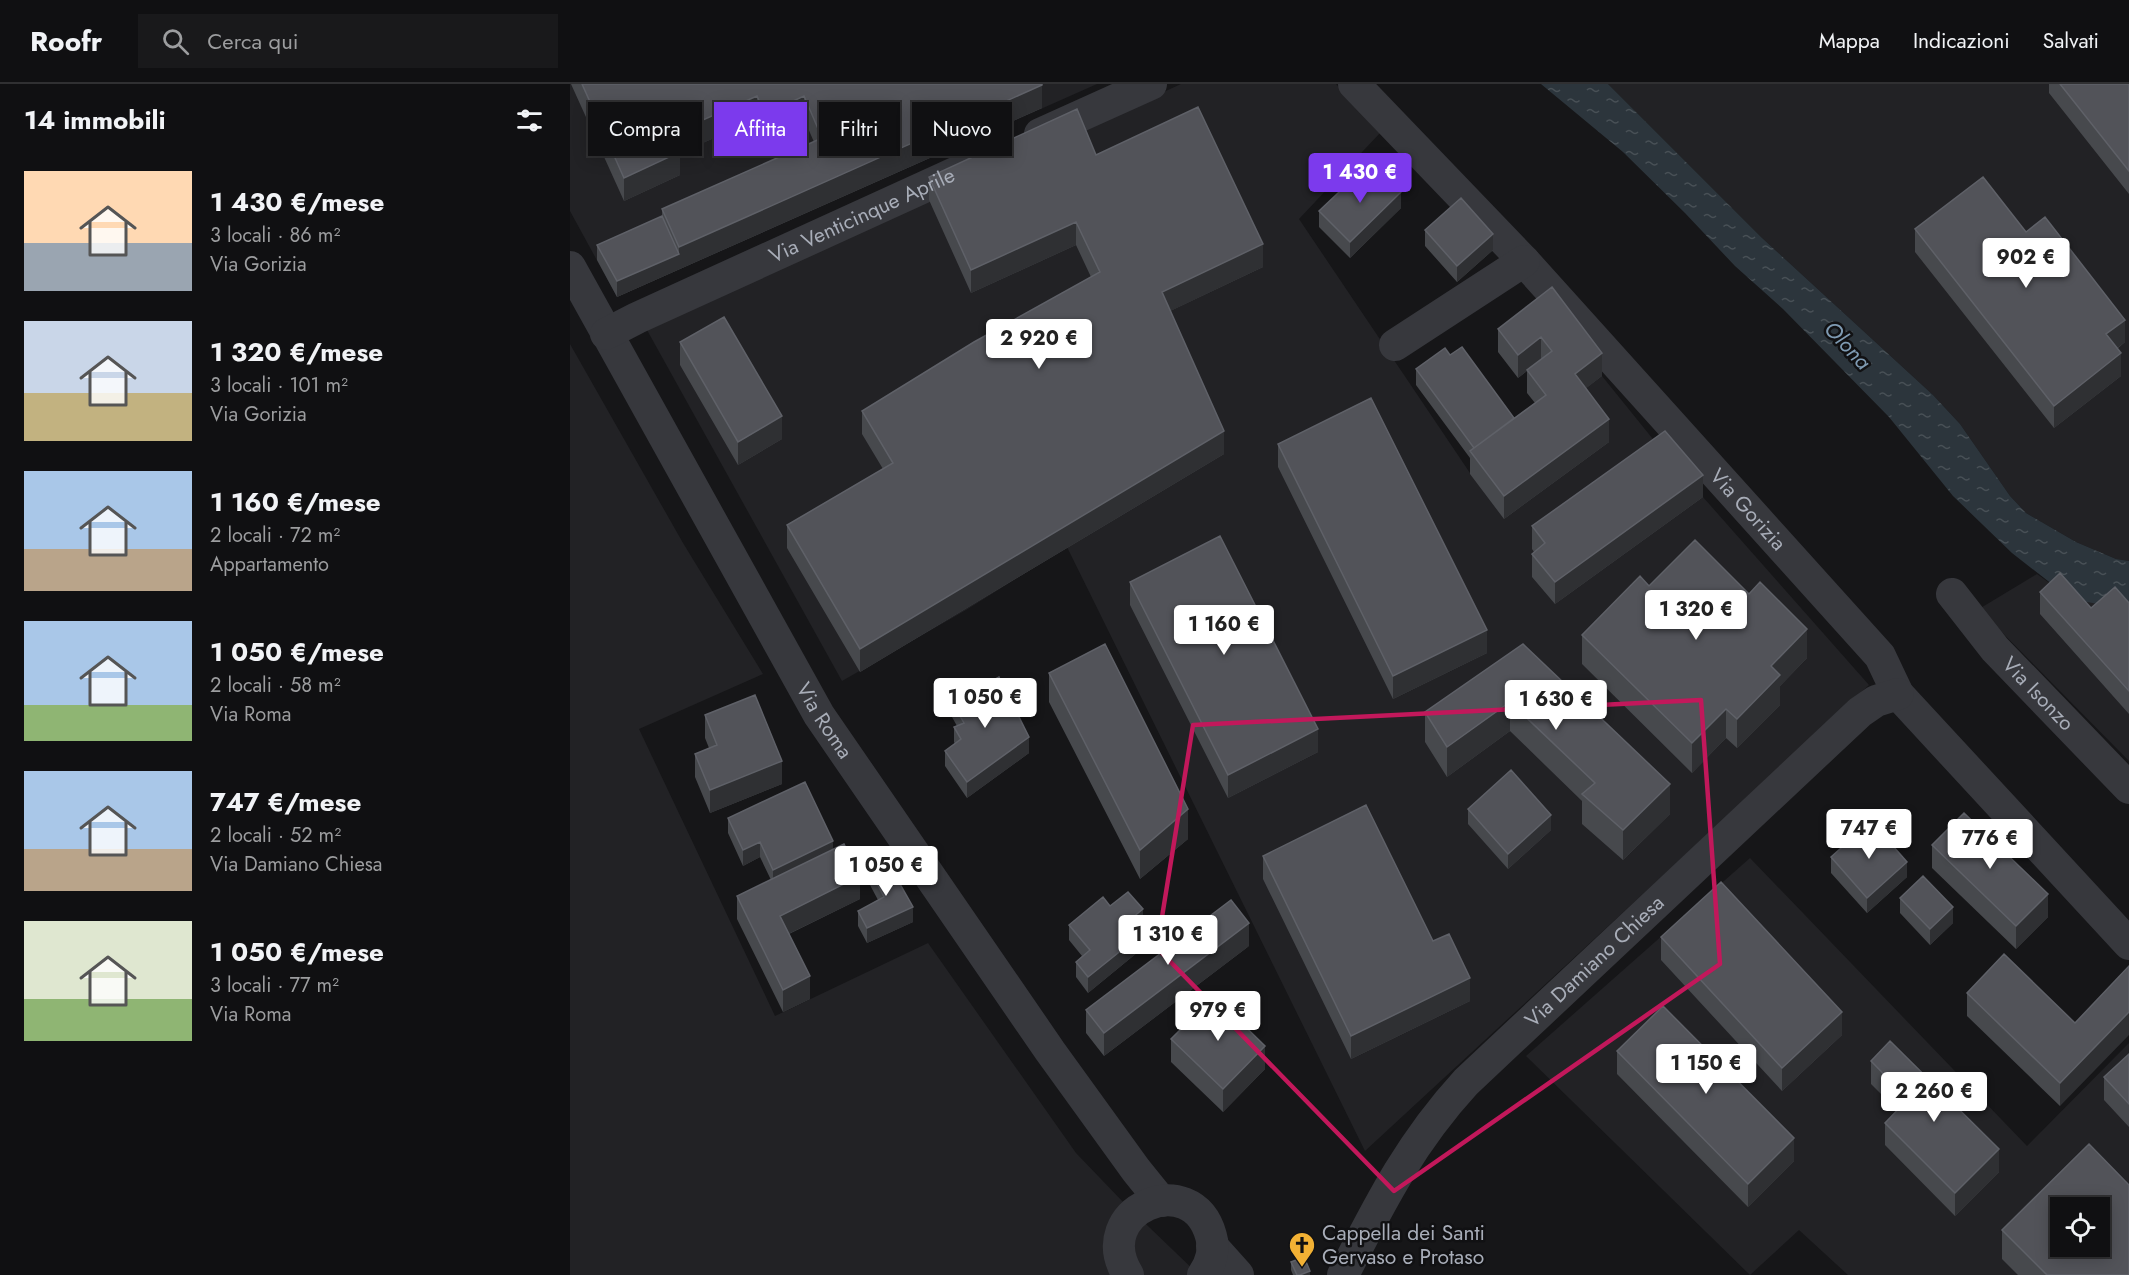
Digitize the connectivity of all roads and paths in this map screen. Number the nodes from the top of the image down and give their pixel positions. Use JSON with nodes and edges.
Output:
{"nodes":[{"id":1,"x":1151,"y":84,"type":"edge"},
{"id":2,"x":1354,"y":84,"type":"edge"},
{"id":3,"x":1524,"y":261,"type":"junction"},
{"id":4,"x":570,"y":267,"type":"edge"},
{"id":5,"x":606,"y":334,"type":"junction"},
{"id":6,"x":1395,"y":345,"type":"dead end"},
{"id":7,"x":1952,"y":594,"type":"dead end"},
{"id":8,"x":1898,"y":694,"type":"junction"},
{"id":9,"x":2129,"y":788,"type":"edge"},
{"id":10,"x":2129,"y":944,"type":"edge"},
{"id":11,"x":1147,"y":1207,"type":"junction"},
{"id":12,"x":1212,"y":1246,"type":"junction"},
{"id":13,"x":1128,"y":1275,"type":"edge"},
{"id":14,"x":1203,"y":1275,"type":"edge"},
{"id":15,"x":1238,"y":1275,"type":"edge"},
{"id":16,"x":1343,"y":1275,"type":"edge"}],
"edges":[{"from":1,"to":5,"type":"street","name":"Via Venticinque Aprile"},
{"from":2,"to":3,"type":"street","name":"Via Gorizia"},
{"from":3,"to":6,"type":"street"},
{"from":3,"to":8,"type":"street","name":"Via Gorizia"},
{"from":4,"to":5,"type":"street","name":"Via Roma"},
{"from":5,"to":11,"type":"street","name":"Via Roma"},
{"from":7,"to":9,"type":"street","name":"Via Isonzo"},
{"from":8,"to":10,"type":"street","name":"Via Gorizia"},
{"from":8,"to":16,"type":"street","name":"Via Damiano Chiesa"},
{"from":11,"to":12,"type":"street"},
{"from":11,"to":13,"type":"street"},
{"from":12,"to":14,"type":"street"},
{"from":12,"to":15,"type":"street"}]}
